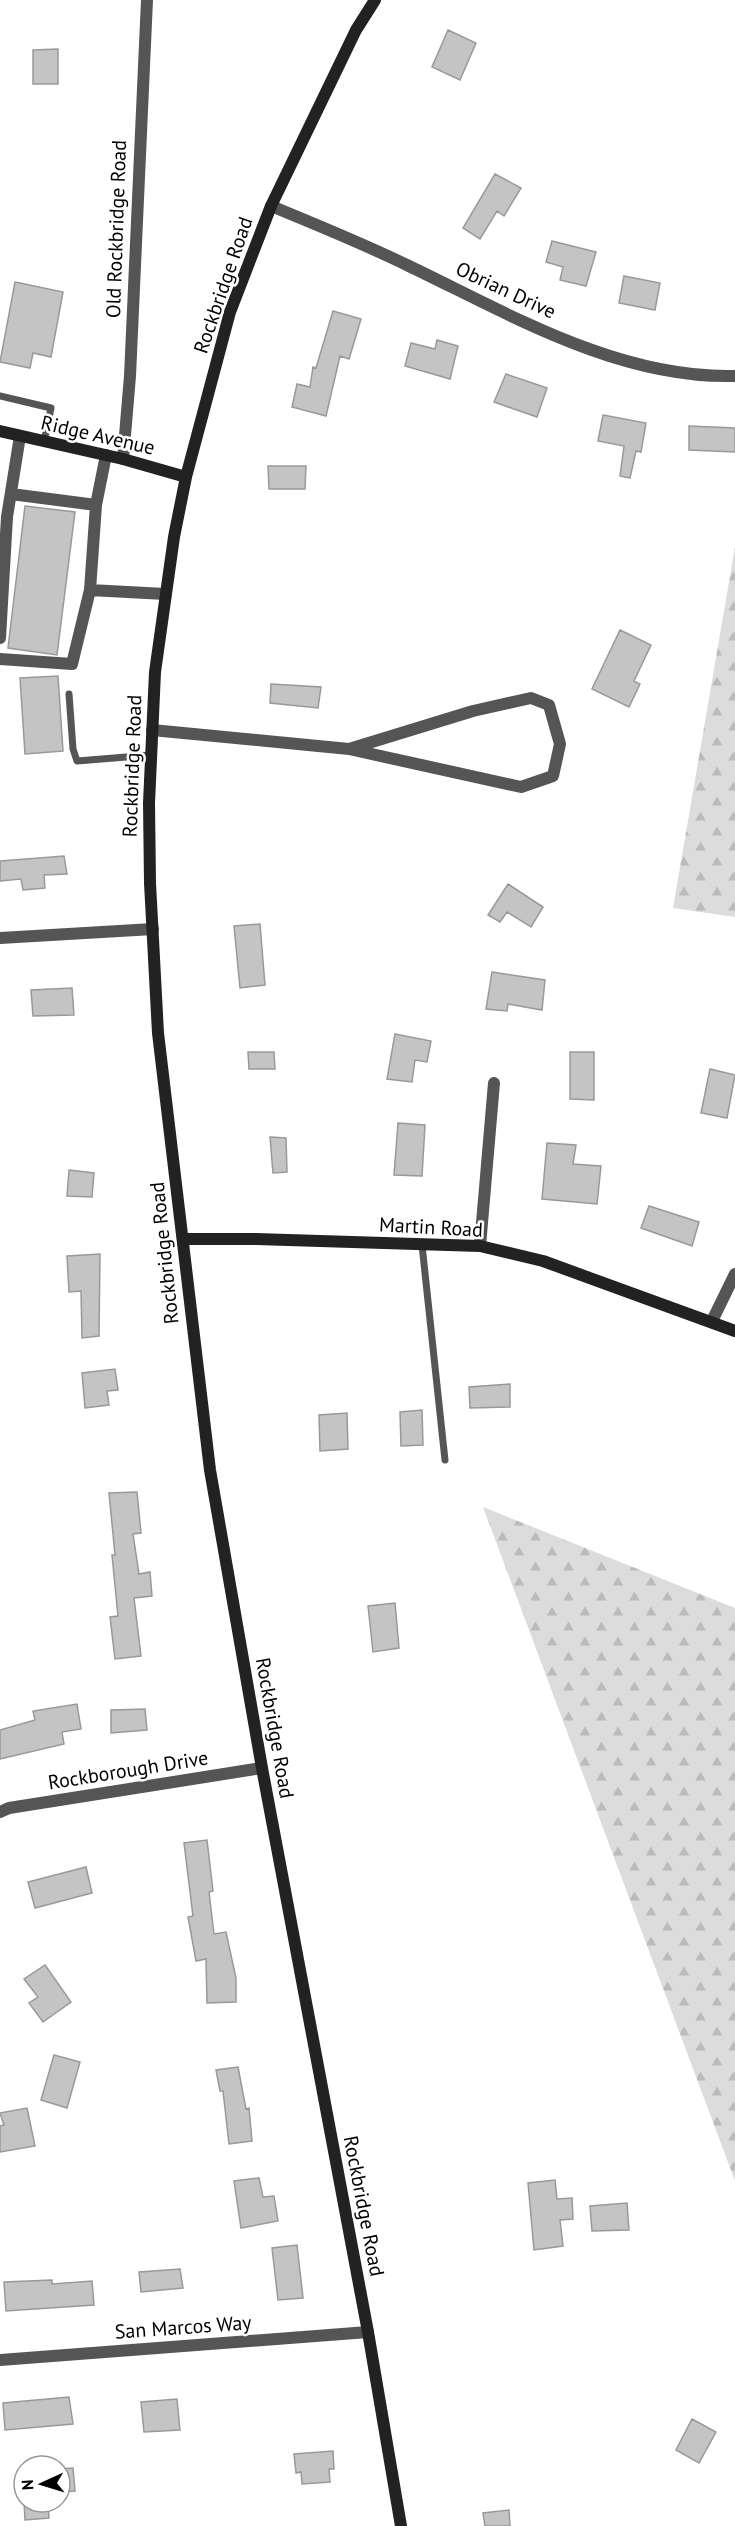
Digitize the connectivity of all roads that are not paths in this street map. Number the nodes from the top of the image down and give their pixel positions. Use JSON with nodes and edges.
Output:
{"nodes":[{"id":1,"x":147,"y":0,"type":"edge"},
{"id":2,"x":375,"y":0,"type":"edge"},
{"id":3,"x":271,"y":206,"type":"junction"},
{"id":4,"x":735,"y":376,"type":"edge"},
{"id":5,"x":0,"y":396,"type":"edge"},
{"id":6,"x":0,"y":431,"type":"edge"},
{"id":7,"x":20,"y":436,"type":"junction"},
{"id":8,"x":44,"y":442,"type":"junction"},
{"id":9,"x":106,"y":455,"type":"junction"},
{"id":10,"x":123,"y":459,"type":"junction"},
{"id":11,"x":186,"y":477,"type":"junction"},
{"id":12,"x":11,"y":494,"type":"junction"},
{"id":13,"x":96,"y":505,"type":"junction"},
{"id":14,"x":90,"y":590,"type":"junction"},
{"id":15,"x":165,"y":594,"type":"junction"},
{"id":16,"x":0,"y":638,"type":"edge"},
{"id":17,"x":0,"y":659,"type":"edge"},
{"id":18,"x":69,"y":694,"type":"dead end"},
{"id":19,"x":152,"y":730,"type":"junction"},
{"id":20,"x":349,"y":749,"type":"junction"},
{"id":21,"x":151,"y":755,"type":"junction"},
{"id":22,"x":153,"y":929,"type":"junction"},
{"id":23,"x":0,"y":938,"type":"edge"},
{"id":24,"x":494,"y":1083,"type":"dead end"},
{"id":25,"x":183,"y":1239,"type":"junction"},
{"id":26,"x":422,"y":1245,"type":"junction"},
{"id":27,"x":480,"y":1246,"type":"junction"},
{"id":28,"x":735,"y":1274,"type":"edge"},
{"id":29,"x":712,"y":1322,"type":"junction"},
{"id":30,"x":735,"y":1331,"type":"edge"},
{"id":31,"x":444,"y":1460,"type":"dead end"},
{"id":32,"x":262,"y":1768,"type":"junction"},
{"id":33,"x":0,"y":1812,"type":"edge"},
{"id":34,"x":368,"y":2332,"type":"junction"},
{"id":35,"x":0,"y":2360,"type":"edge"},
{"id":36,"x":401,"y":2526,"type":"edge"}],
"edges":[{"from":1,"to":10,"type":"street","name":"Old Rockbridge Road"},
{"from":2,"to":3,"type":"main road","name":"Rockbridge Road"},
{"from":3,"to":4,"type":"street","name":"Obrian Drive"},
{"from":3,"to":11,"type":"main road","name":"Rockbridge Road"},
{"from":5,"to":8,"type":"lane"},
{"from":6,"to":7,"type":"main road","name":"Ridge Avenue"},
{"from":7,"to":8,"type":"main road","name":"Ridge Avenue"},
{"from":7,"to":12,"type":"street"},
{"from":8,"to":9,"type":"main road","name":"Ridge Avenue"},
{"from":9,"to":10,"type":"main road","name":"Ridge Avenue"},
{"from":9,"to":13,"type":"street"},
{"from":10,"to":11,"type":"main road","name":"Ridge Avenue"},
{"from":11,"to":15,"type":"main road","name":"Rockbridge Road"},
{"from":12,"to":13,"type":"street"},
{"from":12,"to":16,"type":"street"},
{"from":13,"to":14,"type":"street"},
{"from":14,"to":15,"type":"street"},
{"from":14,"to":17,"type":"street"},
{"from":15,"to":19,"type":"main road","name":"Rockbridge Road"},
{"from":18,"to":21,"type":"lane"},
{"from":19,"to":20,"type":"street"},
{"from":19,"to":21,"type":"main road","name":"Rockbridge Road"},
{"from":20,"to":20,"type":"street"},
{"from":21,"to":22,"type":"main road","name":"Rockbridge Road"},
{"from":22,"to":23,"type":"street"},
{"from":22,"to":25,"type":"main road","name":"Rockbridge Road"},
{"from":24,"to":27,"type":"street"},
{"from":25,"to":26,"type":"main road","name":"Martin Road"},
{"from":25,"to":32,"type":"main road","name":"Rockbridge Road"},
{"from":26,"to":27,"type":"main road","name":"Martin Road"},
{"from":26,"to":31,"type":"lane"},
{"from":27,"to":29,"type":"main road","name":"Martin Road"},
{"from":28,"to":29,"type":"street"},
{"from":29,"to":30,"type":"main road","name":"Martin Road"},
{"from":32,"to":33,"type":"street","name":"Rockborough Drive"},
{"from":32,"to":34,"type":"main road","name":"Rockbridge Road"},
{"from":34,"to":35,"type":"street","name":"San Marcos Way"},
{"from":34,"to":36,"type":"main road","name":"Rockbridge Road"}]}
